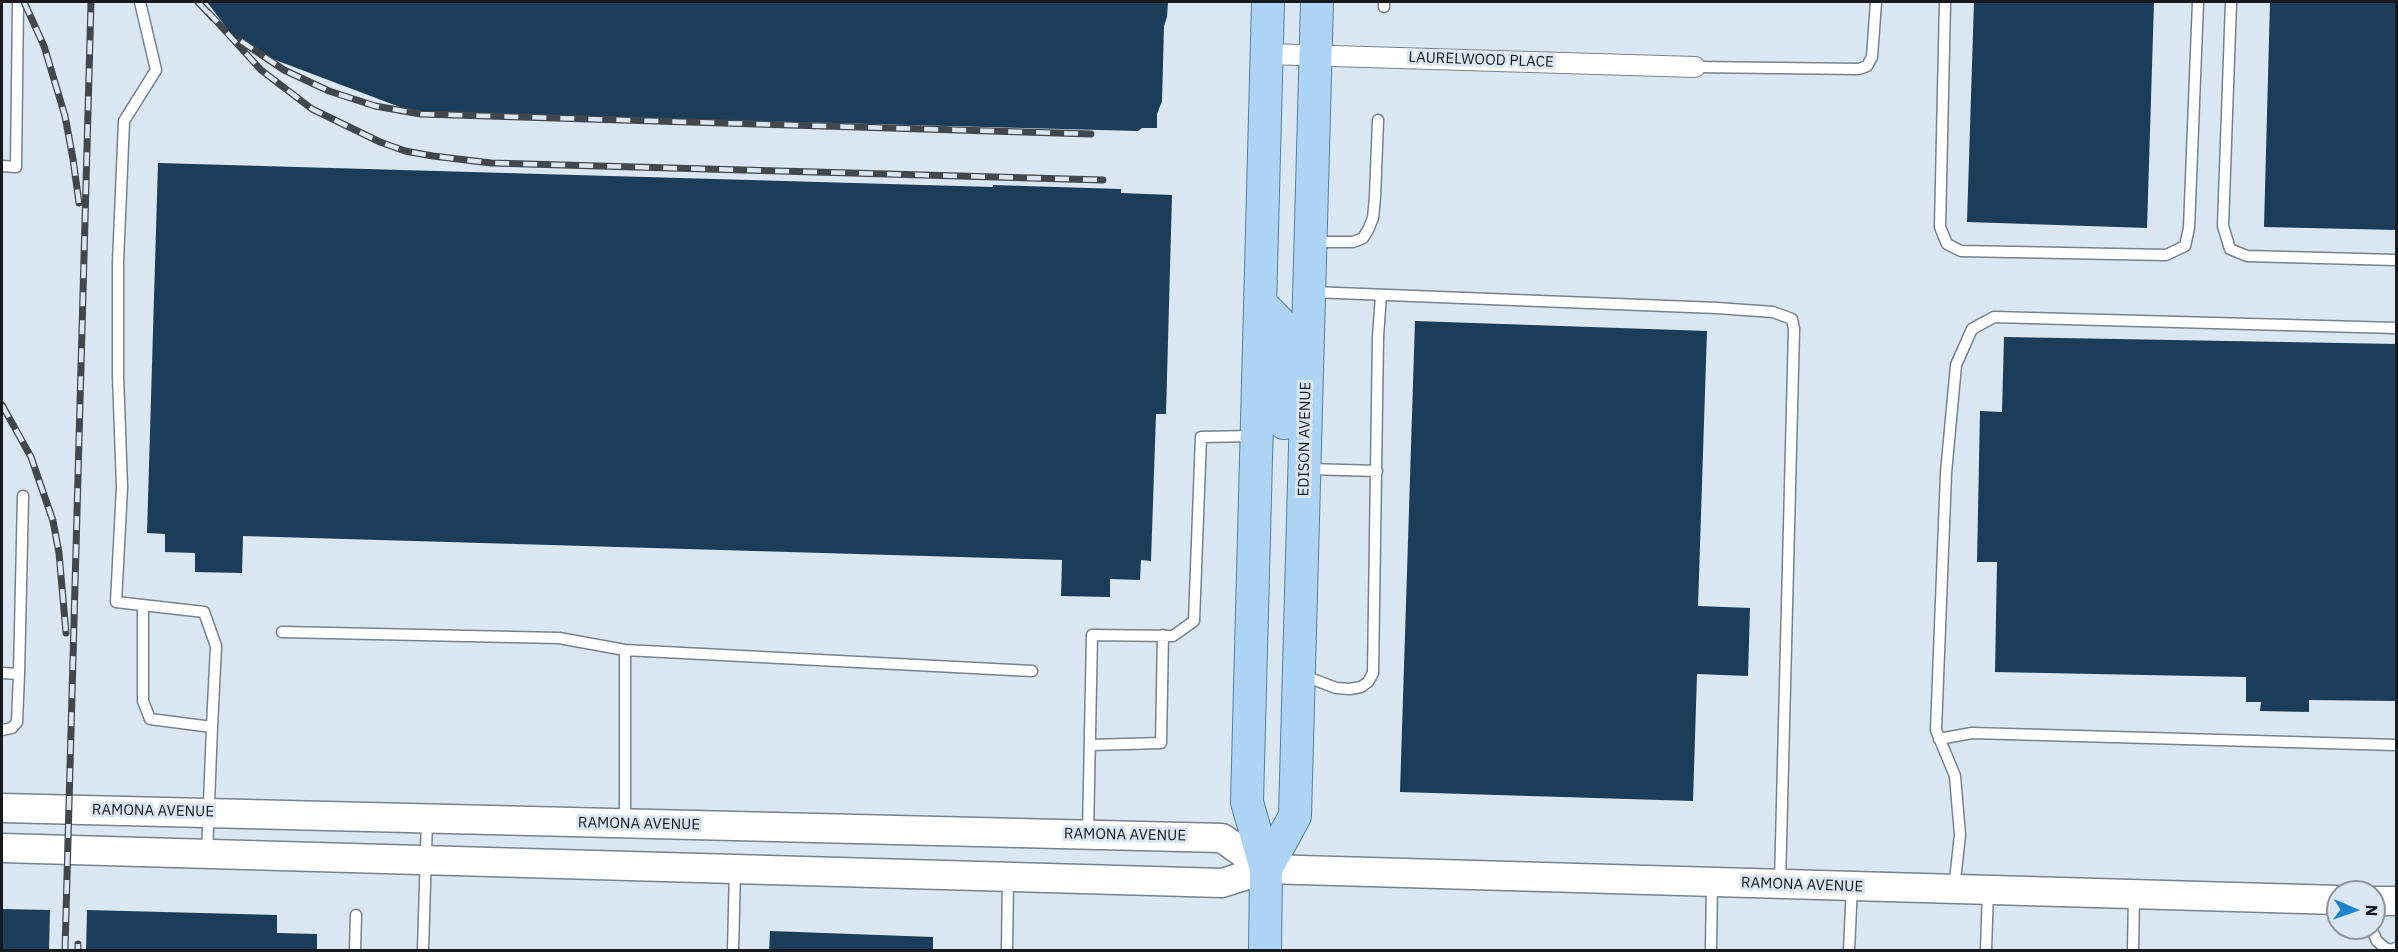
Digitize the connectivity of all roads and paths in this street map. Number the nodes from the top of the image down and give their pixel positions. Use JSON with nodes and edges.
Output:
{"nodes":[{"id":1,"x":18,"y":2,"type":"edge"},
{"id":2,"x":140,"y":2,"type":"edge"},
{"id":3,"x":1269,"y":2,"type":"edge"},
{"id":4,"x":1317,"y":2,"type":"edge"},
{"id":5,"x":1876,"y":2,"type":"edge"},
{"id":6,"x":1945,"y":2,"type":"edge"},
{"id":7,"x":2198,"y":2,"type":"edge"},
{"id":8,"x":2231,"y":2,"type":"edge"},
{"id":9,"x":1267,"y":54,"type":"junction"},
{"id":10,"x":1315,"y":55,"type":"junction"},
{"id":11,"x":1695,"y":67,"type":"joint"},
{"id":12,"x":1378,"y":120,"type":"dead end"},
{"id":13,"x":2,"y":166,"type":"edge"},
{"id":14,"x":1310,"y":242,"type":"junction"},
{"id":15,"x":2397,"y":260,"type":"edge"},
{"id":16,"x":1309,"y":292,"type":"junction"},
{"id":17,"x":1381,"y":295,"type":"junction"},
{"id":18,"x":1261,"y":304,"type":"junction"},
{"id":19,"x":2397,"y":328,"type":"edge"},
{"id":20,"x":1257,"y":436,"type":"junction"},
{"id":21,"x":1304,"y":468,"type":"junction"},
{"id":22,"x":1377,"y":471,"type":"junction"},
{"id":23,"x":23,"y":496,"type":"dead end"},
{"id":24,"x":143,"y":605,"type":"junction"},
{"id":25,"x":282,"y":632,"type":"dead end"},
{"id":26,"x":1163,"y":635,"type":"junction"},
{"id":27,"x":625,"y":650,"type":"junction"},
{"id":28,"x":1032,"y":671,"type":"dead end"},
{"id":29,"x":2,"y":673,"type":"edge"},
{"id":30,"x":20,"y":674,"type":"junction"},
{"id":31,"x":1299,"y":674,"type":"junction"},
{"id":32,"x":212,"y":728,"type":"junction"},
{"id":33,"x":2,"y":730,"type":"edge"},
{"id":34,"x":1939,"y":739,"type":"junction"},
{"id":35,"x":1090,"y":745,"type":"junction"},
{"id":36,"x":2397,"y":745,"type":"edge"},
{"id":37,"x":2,"y":808,"type":"edge"},
{"id":38,"x":208,"y":812,"type":"junction"},
{"id":39,"x":428,"y":818,"type":"junction"},
{"id":40,"x":625,"y":823,"type":"junction"},
{"id":41,"x":1088,"y":834,"type":"junction"},
{"id":42,"x":2,"y":848,"type":"edge"},
{"id":43,"x":207,"y":854,"type":"junction"},
{"id":44,"x":425,"y":860,"type":"junction"},
{"id":45,"x":735,"y":869,"type":"junction"},
{"id":46,"x":1266,"y":869,"type":"junction"},
{"id":47,"x":1008,"y":877,"type":"junction"},
{"id":48,"x":1712,"y":882,"type":"junction"},
{"id":49,"x":1780,"y":884,"type":"junction"},
{"id":50,"x":1852,"y":886,"type":"junction"},
{"id":51,"x":1954,"y":889,"type":"junction"},
{"id":52,"x":1988,"y":890,"type":"junction"},
{"id":53,"x":2134,"y":894,"type":"junction"},
{"id":54,"x":2326,"y":900,"type":"edge"},
{"id":55,"x":356,"y":915,"type":"dead end"},
{"id":56,"x":2377,"y":940,"type":"edge"},
{"id":57,"x":2397,"y":948,"type":"edge"},
{"id":58,"x":2391,"y":950,"type":"edge"},
{"id":59,"x":355,"y":951,"type":"edge"},
{"id":60,"x":423,"y":951,"type":"edge"},
{"id":61,"x":733,"y":951,"type":"edge"},
{"id":62,"x":1007,"y":951,"type":"edge"},
{"id":63,"x":1265,"y":951,"type":"edge"},
{"id":64,"x":1711,"y":951,"type":"edge"},
{"id":65,"x":1849,"y":951,"type":"edge"},
{"id":66,"x":1986,"y":951,"type":"edge"},
{"id":67,"x":2133,"y":951,"type":"edge"}],
"edges":[{"from":1,"to":13,"type":"lane"},
{"from":2,"to":24,"type":"lane"},
{"from":3,"to":9,"type":"main road","name":"EDISON AVENUE"},
{"from":4,"to":10,"type":"main road","name":"EDISON AVENUE"},
{"from":5,"to":11,"type":"lane"},
{"from":6,"to":7,"type":"lane"},
{"from":8,"to":15,"type":"lane"},
{"from":9,"to":10,"type":"street","name":"LAURELWOOD PLACE"},
{"from":9,"to":18,"type":"main road","name":"EDISON AVENUE"},
{"from":10,"to":11,"type":"street","name":"LAURELWOOD PLACE"},
{"from":10,"to":14,"type":"main road","name":"EDISON AVENUE"},
{"from":12,"to":14,"type":"lane"},
{"from":14,"to":16,"type":"main road","name":"EDISON AVENUE"},
{"from":16,"to":17,"type":"lane"},
{"from":16,"to":21,"type":"main road","name":"EDISON AVENUE"},
{"from":17,"to":22,"type":"lane"},
{"from":17,"to":49,"type":"lane"},
{"from":18,"to":20,"type":"main road","name":"EDISON AVENUE"},
{"from":18,"to":21,"type":"main road"},
{"from":19,"to":34,"type":"lane"},
{"from":20,"to":26,"type":"lane"},
{"from":20,"to":46,"type":"main road","name":"EDISON AVENUE"},
{"from":21,"to":22,"type":"lane"},
{"from":21,"to":31,"type":"main road","name":"EDISON AVENUE"},
{"from":22,"to":31,"type":"lane"},
{"from":23,"to":30,"type":"lane"},
{"from":24,"to":32,"type":"lane"},
{"from":24,"to":32,"type":"lane"},
{"from":25,"to":27,"type":"lane"},
{"from":26,"to":35,"type":"lane"},
{"from":26,"to":35,"type":"lane"},
{"from":27,"to":28,"type":"lane"},
{"from":27,"to":40,"type":"lane"},
{"from":29,"to":30,"type":"lane"},
{"from":30,"to":33,"type":"lane"},
{"from":31,"to":46,"type":"main road","name":"EDISON AVENUE"},
{"from":32,"to":38,"type":"lane"},
{"from":34,"to":36,"type":"lane"},
{"from":34,"to":51,"type":"lane"},
{"from":35,"to":41,"type":"lane"},
{"from":37,"to":38,"type":"main road","name":"RAMONA AVENUE"},
{"from":38,"to":39,"type":"main road","name":"RAMONA AVENUE"},
{"from":38,"to":43,"type":"lane"},
{"from":39,"to":40,"type":"main road","name":"RAMONA AVENUE"},
{"from":39,"to":44,"type":"lane"},
{"from":40,"to":41,"type":"main road","name":"RAMONA AVENUE"},
{"from":41,"to":46,"type":"main road","name":"RAMONA AVENUE"},
{"from":42,"to":43,"type":"main road","name":"RAMONA AVENUE"},
{"from":43,"to":44,"type":"main road","name":"RAMONA AVENUE"},
{"from":44,"to":45,"type":"main road","name":"RAMONA AVENUE"},
{"from":44,"to":60,"type":"lane"},
{"from":45,"to":47,"type":"main road","name":"RAMONA AVENUE"},
{"from":45,"to":61,"type":"lane"},
{"from":46,"to":47,"type":"main road","name":"RAMONA AVENUE"},
{"from":46,"to":48,"type":"main road","name":"RAMONA AVENUE"},
{"from":46,"to":63,"type":"main road","name":"EDISON AVENUE"},
{"from":47,"to":62,"type":"lane"},
{"from":48,"to":49,"type":"main road","name":"RAMONA AVENUE"},
{"from":48,"to":64,"type":"lane"},
{"from":49,"to":50,"type":"main road","name":"RAMONA AVENUE"},
{"from":50,"to":51,"type":"main road","name":"RAMONA AVENUE"},
{"from":50,"to":65,"type":"lane"},
{"from":51,"to":52,"type":"main road","name":"RAMONA AVENUE"},
{"from":52,"to":53,"type":"main road","name":"RAMONA AVENUE"},
{"from":52,"to":66,"type":"lane"},
{"from":53,"to":54,"type":"main road","name":"RAMONA AVENUE"},
{"from":53,"to":67,"type":"lane"},
{"from":55,"to":59,"type":"lane"},
{"from":56,"to":58,"type":"lane"},
{"from":57,"to":58,"type":"lane"}]}
